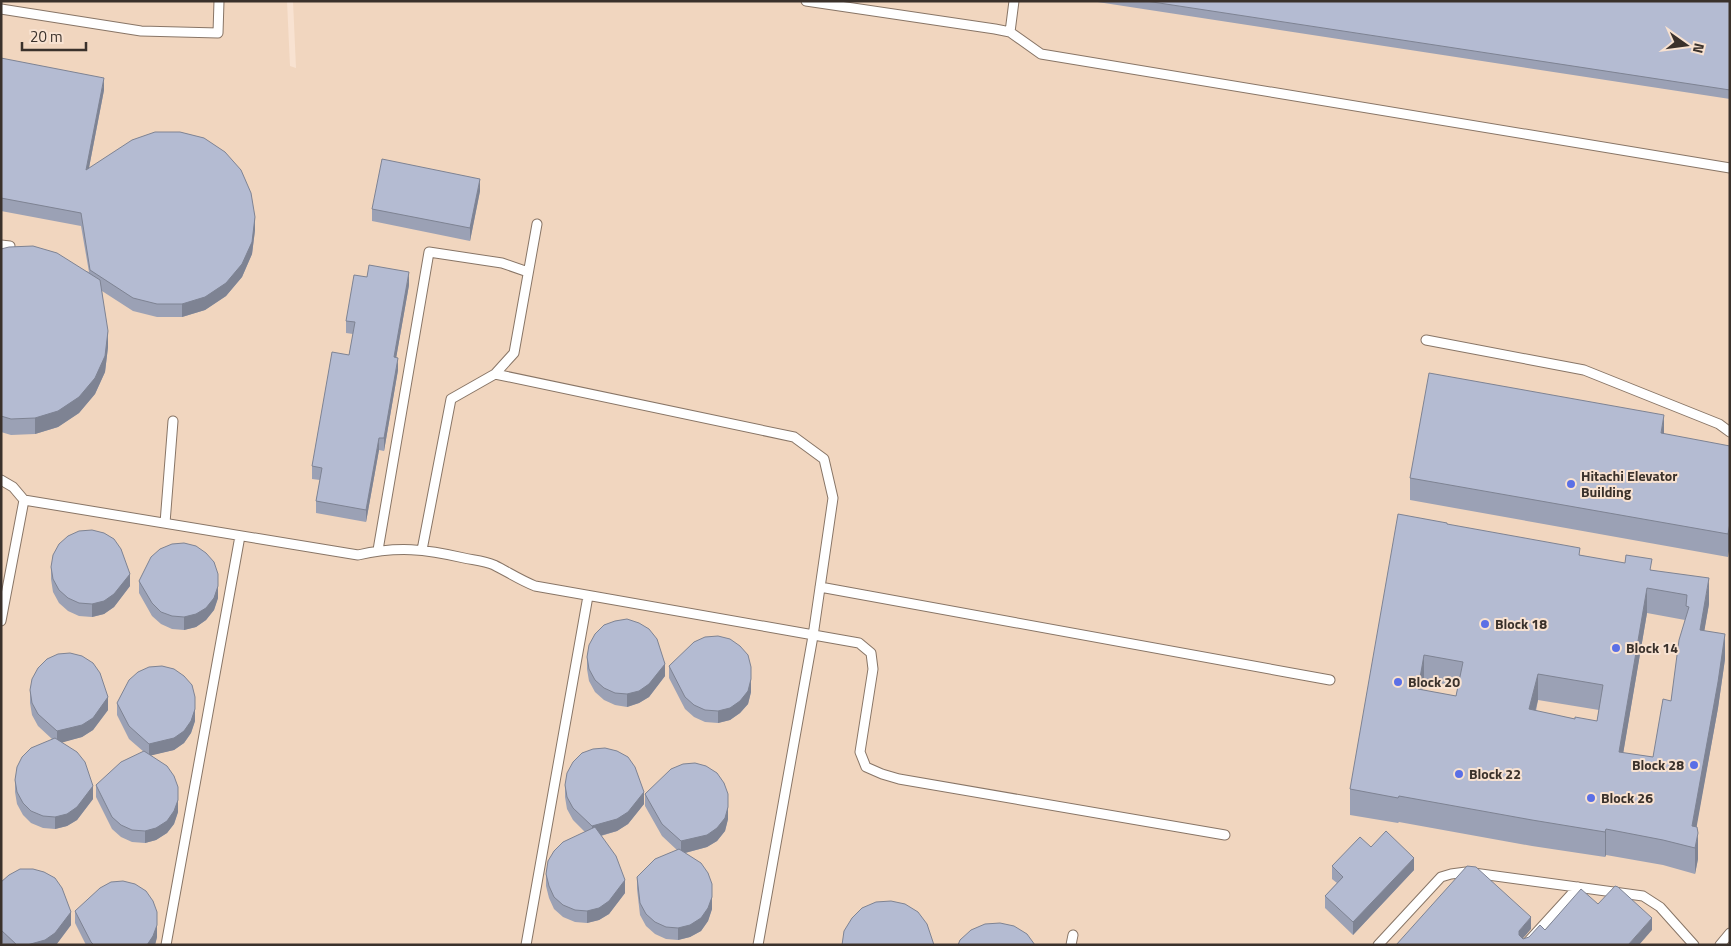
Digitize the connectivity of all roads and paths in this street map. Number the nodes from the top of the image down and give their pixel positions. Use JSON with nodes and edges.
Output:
{"nodes":[{"id":1,"x":219,"y":1,"type":"edge"},
{"id":2,"x":806,"y":1,"type":"edge"},
{"id":3,"x":1014,"y":1,"type":"edge"},
{"id":4,"x":1,"y":9,"type":"edge"},
{"id":5,"x":1010,"y":32,"type":"junction"},
{"id":6,"x":1730,"y":168,"type":"edge"},
{"id":7,"x":537,"y":224,"type":"dead end"},
{"id":8,"x":528,"y":272,"type":"junction"},
{"id":9,"x":1426,"y":340,"type":"dead end"},
{"id":10,"x":495,"y":374,"type":"junction"},
{"id":11,"x":172,"y":421,"type":"dead end"},
{"id":12,"x":1730,"y":432,"type":"edge"},
{"id":13,"x":1,"y":480,"type":"edge"},
{"id":14,"x":24,"y":500,"type":"junction"},
{"id":15,"x":165,"y":523,"type":"junction"},
{"id":16,"x":240,"y":536,"type":"junction"},
{"id":17,"x":378,"y":550,"type":"junction"},
{"id":18,"x":422,"y":550,"type":"junction"},
{"id":19,"x":820,"y":588,"type":"junction"},
{"id":20,"x":588,"y":596,"type":"junction"},
{"id":21,"x":1,"y":621,"type":"edge"},
{"id":22,"x":813,"y":636,"type":"junction"},
{"id":23,"x":1330,"y":680,"type":"dead end"},
{"id":24,"x":1225,"y":835,"type":"dead end"},
{"id":25,"x":1578,"y":887,"type":"junction"},
{"id":26,"x":1730,"y":933,"type":"edge"},
{"id":27,"x":1073,"y":935,"type":"dead end"},
{"id":28,"x":166,"y":945,"type":"edge"},
{"id":29,"x":526,"y":945,"type":"edge"},
{"id":30,"x":758,"y":945,"type":"edge"},
{"id":31,"x":1071,"y":945,"type":"edge"},
{"id":32,"x":1378,"y":945,"type":"edge"},
{"id":33,"x":1525,"y":945,"type":"edge"},
{"id":34,"x":1694,"y":945,"type":"edge"},
{"id":35,"x":1720,"y":945,"type":"edge"}],
"edges":[{"from":1,"to":4,"type":"lane"},
{"from":2,"to":5,"type":"lane"},
{"from":3,"to":5,"type":"lane"},
{"from":5,"to":6,"type":"lane"},
{"from":7,"to":8,"type":"lane"},
{"from":8,"to":10,"type":"lane"},
{"from":8,"to":17,"type":"lane"},
{"from":9,"to":12,"type":"lane"},
{"from":10,"to":18,"type":"lane"},
{"from":10,"to":19,"type":"lane"},
{"from":11,"to":15,"type":"lane"},
{"from":13,"to":14,"type":"lane"},
{"from":14,"to":15,"type":"lane"},
{"from":14,"to":21,"type":"lane"},
{"from":15,"to":16,"type":"lane"},
{"from":16,"to":17,"type":"lane"},
{"from":16,"to":28,"type":"lane"},
{"from":17,"to":18,"type":"lane"},
{"from":18,"to":20,"type":"lane"},
{"from":19,"to":22,"type":"lane"},
{"from":19,"to":23,"type":"lane"},
{"from":20,"to":22,"type":"lane"},
{"from":20,"to":29,"type":"lane"},
{"from":22,"to":24,"type":"lane"},
{"from":22,"to":30,"type":"lane"},
{"from":25,"to":32,"type":"lane"},
{"from":25,"to":33,"type":"lane"},
{"from":25,"to":34,"type":"lane"},
{"from":26,"to":35,"type":"lane"},
{"from":27,"to":31,"type":"lane"}]}
